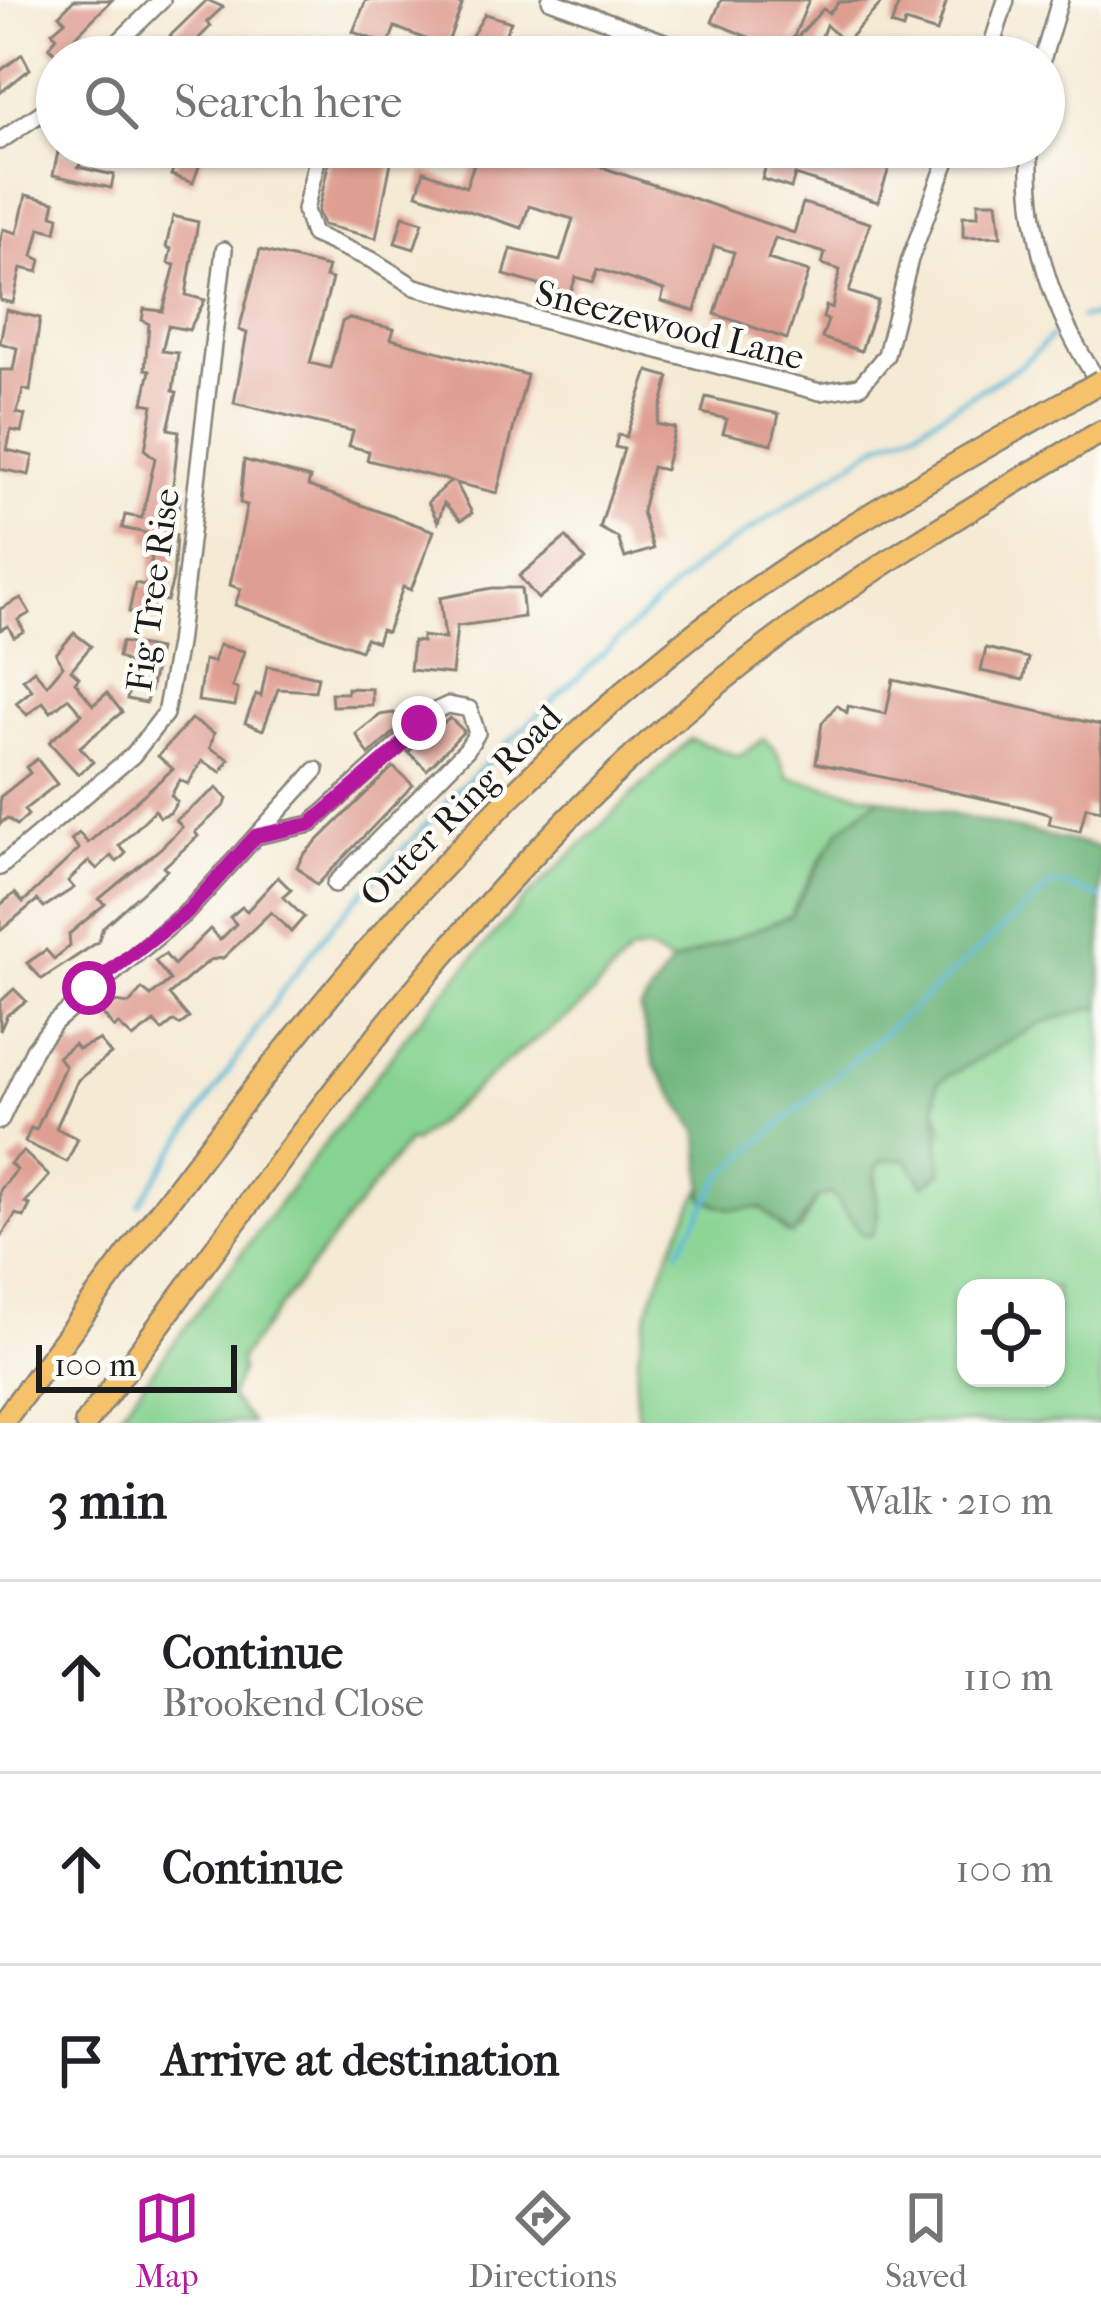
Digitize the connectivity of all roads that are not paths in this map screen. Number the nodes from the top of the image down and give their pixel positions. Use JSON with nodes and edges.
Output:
{"nodes":[{"id":1,"x":162,"y":0,"type":"edge"},
{"id":2,"x":550,"y":0,"type":"edge"},
{"id":3,"x":1006,"y":0,"type":"edge"},
{"id":4,"x":1060,"y":0,"type":"edge"},
{"id":5,"x":125,"y":36,"type":"edge"},
{"id":6,"x":648,"y":36,"type":"edge"},
{"id":7,"x":995,"y":36,"type":"edge"},
{"id":8,"x":1049,"y":36,"type":"edge"},
{"id":9,"x":36,"y":116,"type":"edge"},
{"id":10,"x":0,"y":141,"type":"edge"},
{"id":11,"x":315,"y":168,"type":"edge"},
{"id":12,"x":943,"y":168,"type":"edge"},
{"id":13,"x":1031,"y":168,"type":"edge"},
{"id":14,"x":224,"y":250,"type":"dead end"},
{"id":15,"x":1101,"y":383,"type":"edge"},
{"id":16,"x":1096,"y":435,"type":"edge"},
{"id":17,"x":316,"y":770,"type":"dead end"},
{"id":18,"x":256,"y":836,"type":"junction"},
{"id":19,"x":2,"y":860,"type":"edge"},
{"id":20,"x":335,"y":884,"type":"dead end"},
{"id":21,"x":0,"y":1120,"type":"edge"},
{"id":22,"x":2,"y":1423,"type":"edge"},
{"id":23,"x":86,"y":1423,"type":"edge"}],
"edges":[{"from":1,"to":5,"type":"street"},
{"from":2,"to":6,"type":"street"},
{"from":3,"to":7,"type":"street"},
{"from":4,"to":8,"type":"street"},
{"from":9,"to":10,"type":"street"},
{"from":11,"to":12,"type":"street","name":"Sneezewood Lane"},
{"from":13,"to":15,"type":"street"},
{"from":14,"to":19,"type":"street","name":"Fig Tree Rise"},
{"from":15,"to":22,"type":"highway","name":"Outer Ring Road","bridge":true},
{"from":16,"to":23,"type":"highway"},
{"from":17,"to":18,"type":"street"},
{"from":18,"to":20,"type":"street"},
{"from":18,"to":21,"type":"street"}]}
